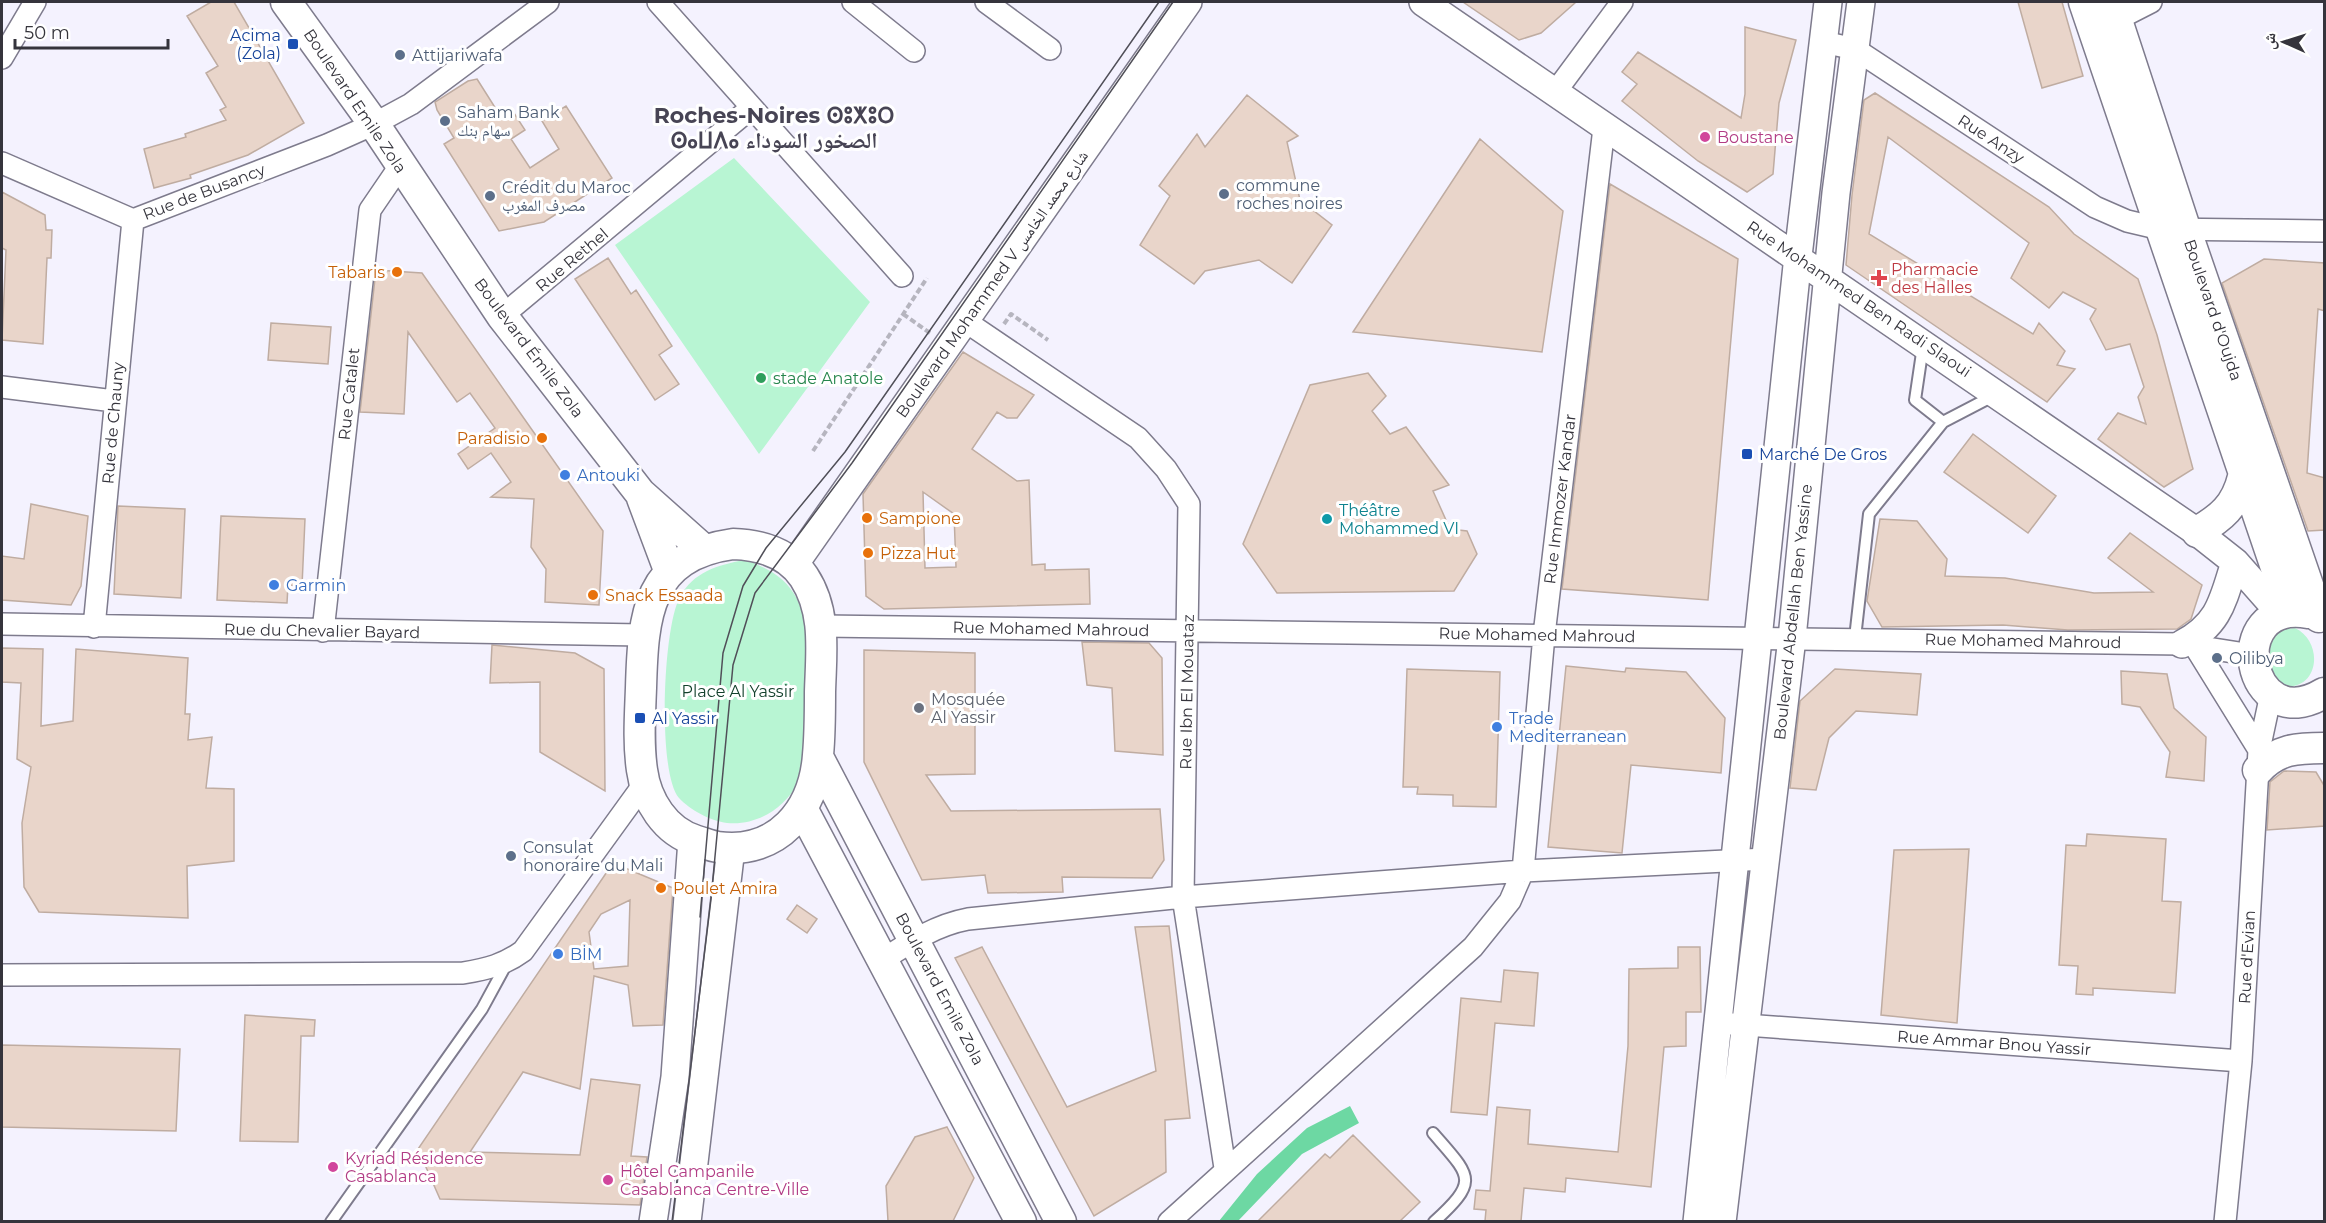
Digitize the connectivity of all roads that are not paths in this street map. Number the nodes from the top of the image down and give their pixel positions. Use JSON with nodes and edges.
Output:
{"nodes":[{"id":1,"x":34,"y":2,"type":"edge"},
{"id":2,"x":286,"y":2,"type":"edge"},
{"id":3,"x":548,"y":2,"type":"edge"},
{"id":4,"x":658,"y":2,"type":"edge"},
{"id":5,"x":853,"y":2,"type":"edge"},
{"id":6,"x":986,"y":2,"type":"edge"},
{"id":7,"x":1188,"y":2,"type":"edge"},
{"id":8,"x":1423,"y":2,"type":"edge"},
{"id":9,"x":1622,"y":2,"type":"edge"},
{"id":10,"x":1828,"y":2,"type":"edge"},
{"id":11,"x":1861,"y":2,"type":"edge"},
{"id":12,"x":2084,"y":2,"type":"edge"},
{"id":13,"x":2151,"y":2,"type":"edge"},
{"id":14,"x":2107,"y":17,"type":"edge"},
{"id":15,"x":1823,"y":42,"type":"junction"},
{"id":16,"x":1050,"y":49,"type":"dead end"},
{"id":17,"x":1855,"y":49,"type":"junction"},
{"id":18,"x":914,"y":51,"type":"dead end"},
{"id":19,"x":2,"y":54,"type":"edge"},
{"id":20,"x":1556,"y":92,"type":"junction"},
{"id":21,"x":751,"y":108,"type":"junction"},
{"id":22,"x":374,"y":124,"type":"junction"},
{"id":23,"x":1604,"y":128,"type":"junction"},
{"id":24,"x":2,"y":163,"type":"edge"},
{"id":25,"x":400,"y":166,"type":"junction"},
{"id":26,"x":423,"y":201,"type":"joint"},
{"id":27,"x":133,"y":220,"type":"junction"},
{"id":28,"x":2173,"y":228,"type":"junction"},
{"id":29,"x":2325,"y":231,"type":"edge"},
{"id":30,"x":1798,"y":256,"type":"junction"},
{"id":31,"x":903,"y":276,"type":"dead end"},
{"id":32,"x":1827,"y":276,"type":"junction"},
{"id":33,"x":502,"y":316,"type":"junction"},
{"id":34,"x":965,"y":321,"type":"junction"},
{"id":35,"x":1924,"y":343,"type":"junction"},
{"id":36,"x":1786,"y":366,"type":"junction"},
{"id":37,"x":1818,"y":369,"type":"junction"},
{"id":38,"x":2,"y":387,"type":"edge"},
{"id":39,"x":1997,"y":394,"type":"junction"},
{"id":40,"x":114,"y":401,"type":"junction"},
{"id":41,"x":1943,"y":422,"type":"junction"},
{"id":42,"x":2246,"y":458,"type":"junction"},
{"id":43,"x":640,"y":493,"type":"junction"},
{"id":44,"x":2197,"y":532,"type":"junction"},
{"id":45,"x":704,"y":550,"type":"junction"},
{"id":46,"x":2235,"y":562,"type":"junction"},
{"id":47,"x":794,"y":565,"type":"junction"},
{"id":48,"x":669,"y":570,"type":"junction"},
{"id":49,"x":2304,"y":616,"type":"edge"},
{"id":50,"x":2,"y":624,"type":"edge"},
{"id":51,"x":822,"y":626,"type":"junction"},
{"id":52,"x":94,"y":627,"type":"junction"},
{"id":53,"x":323,"y":631,"type":"junction"},
{"id":54,"x":1189,"y":631,"type":"junction"},
{"id":55,"x":642,"y":635,"type":"junction"},
{"id":56,"x":1544,"y":635,"type":"junction"},
{"id":57,"x":1757,"y":638,"type":"junction"},
{"id":58,"x":1792,"y":638,"type":"junction"},
{"id":59,"x":1855,"y":638,"type":"junction"},
{"id":60,"x":2188,"y":645,"type":"junction"},
{"id":61,"x":2252,"y":655,"type":"junction"},
{"id":62,"x":2271,"y":694,"type":"junction"},
{"id":63,"x":2322,"y":702,"type":"edge"},
{"id":64,"x":2325,"y":748,"type":"edge"},
{"id":65,"x":818,"y":757,"type":"junction"},
{"id":66,"x":2258,"y":760,"type":"junction"},
{"id":67,"x":644,"y":784,"type":"junction"},
{"id":68,"x":803,"y":810,"type":"junction"},
{"id":69,"x":692,"y":840,"type":"junction"},
{"id":70,"x":731,"y":848,"type":"junction"},
{"id":71,"x":1736,"y":859,"type":"junction"},
{"id":72,"x":1766,"y":859,"type":"junction"},
{"id":73,"x":1523,"y":871,"type":"junction"},
{"id":74,"x":1183,"y":897,"type":"junction"},
{"id":75,"x":914,"y":939,"type":"junction"},
{"id":76,"x":884,"y":959,"type":"junction"},
{"id":77,"x":507,"y":963,"type":"junction"},
{"id":78,"x":2,"y":975,"type":"edge"},
{"id":79,"x":1718,"y":1023,"type":"junction"},
{"id":80,"x":1747,"y":1025,"type":"junction"},
{"id":81,"x":2241,"y":1061,"type":"junction"},
{"id":82,"x":1433,"y":1133,"type":"dead end"},
{"id":83,"x":1225,"y":1168,"type":"junction"},
{"id":84,"x":331,"y":1221,"type":"edge"},
{"id":85,"x":653,"y":1221,"type":"edge"},
{"id":86,"x":687,"y":1221,"type":"edge"},
{"id":87,"x":1021,"y":1221,"type":"edge"},
{"id":88,"x":1061,"y":1221,"type":"edge"},
{"id":89,"x":1169,"y":1221,"type":"edge"},
{"id":90,"x":1434,"y":1221,"type":"edge"},
{"id":91,"x":1697,"y":1221,"type":"edge"},
{"id":92,"x":1722,"y":1221,"type":"edge"},
{"id":93,"x":2225,"y":1221,"type":"edge"}],
"edges":[{"from":1,"to":19,"type":"street"},
{"from":2,"to":22,"type":"main road","name":"Boulevard Emile Zola"},
{"from":3,"to":22,"type":"street","name":"Rue de Busancy"},
{"from":4,"to":21,"type":"street"},
{"from":5,"to":18,"type":"street"},
{"from":6,"to":16,"type":"street"},
{"from":7,"to":34,"type":"street","name":"Boulevard Mohammed V شارع محمد الخامس"},
{"from":8,"to":20,"type":"street","name":"Rue Mohammed Ben Radi Slaoui"},
{"from":9,"to":20,"type":"street"},
{"from":10,"to":15,"type":"street","name":"Boulevard Abdellah Ben Yassine"},
{"from":11,"to":17,"type":"street","name":"Boulevard Abdellah Ben Yassine"},
{"from":12,"to":14,"type":"main road","name":"Boulevard d'Oujda"},
{"from":13,"to":14,"type":"street"},
{"from":14,"to":28,"type":"main road","name":"Boulevard d'Oujda"},
{"from":15,"to":17,"type":"street","name":"Rue Anzy"},
{"from":15,"to":30,"type":"street","name":"Boulevard Abdellah Ben Yassine"},
{"from":17,"to":28,"type":"street","name":"Rue Anzy"},
{"from":17,"to":32,"type":"street","name":"Boulevard Abdellah Ben Yassine"},
{"from":20,"to":23,"type":"street","name":"Rue Mohammed Ben Radi Slaoui"},
{"from":21,"to":31,"type":"street"},
{"from":21,"to":33,"type":"street","name":"Rue Rethel"},
{"from":22,"to":25,"type":"main road","name":"Boulevard Emile Zola"},
{"from":22,"to":27,"type":"street","name":"Rue de Busancy"},
{"from":23,"to":30,"type":"street","name":"Rue Mohammed Ben Radi Slaoui"},
{"from":23,"to":56,"type":"street","name":"Rue Immozer Kandar"},
{"from":24,"to":27,"type":"street","name":"Rue de Busancy"},
{"from":25,"to":26,"type":"main road","name":"Boulevard Emile Zola"},
{"from":25,"to":53,"type":"street","name":"Rue Catalet"},
{"from":26,"to":33,"type":"main road","name":"Boulevard Émile Zola"},
{"from":27,"to":40,"type":"street","name":"Rue de Chauny"},
{"from":28,"to":29,"type":"street","name":"Rue Anzy"},
{"from":28,"to":42,"type":"main road","name":"Boulevard d'Oujda"},
{"from":30,"to":32,"type":"street","name":"Rue Mohammed Ben Radi Slaoui"},
{"from":30,"to":36,"type":"street","name":"Boulevard Abdellah Ben Yassine"},
{"from":32,"to":35,"type":"street","name":"Rue Mohammed Ben Radi Slaoui"},
{"from":32,"to":37,"type":"street","name":"Boulevard Abdellah Ben Yassine"},
{"from":33,"to":43,"type":"main road","name":"Boulevard Émile Zola"},
{"from":34,"to":47,"type":"street","name":"Boulevard Mohammed V شارع محمد الخامس"},
{"from":34,"to":54,"type":"street","name":"Rue Ibn El Mouataz"},
{"from":35,"to":39,"type":"street","name":"Rue Mohammed Ben Radi Slaoui"},
{"from":35,"to":41,"type":"lane"},
{"from":36,"to":37,"type":"street"},
{"from":36,"to":57,"type":"street","name":"Boulevard Abdellah Ben Yassine"},
{"from":37,"to":58,"type":"street","name":"Boulevard Abdellah Ben Yassine"},
{"from":38,"to":40,"type":"street"},
{"from":39,"to":41,"type":"lane"},
{"from":39,"to":44,"type":"street","name":"Rue Mohammed Ben Radi Slaoui"},
{"from":40,"to":52,"type":"street","name":"Rue de Chauny"},
{"from":41,"to":59,"type":"lane"},
{"from":42,"to":44,"type":"main road"},
{"from":42,"to":49,"type":"main road","name":"Boulevard d'Oujda"},
{"from":43,"to":45,"type":"main road","name":"Boulevard Émile Zola"},
{"from":43,"to":48,"type":"main road","name":"Boulevard Émile Zola"},
{"from":44,"to":46,"type":"street","name":"Rue Mohammed Ben Radi Slaoui"},
{"from":45,"to":47,"type":"main road"},
{"from":45,"to":48,"type":"main road"},
{"from":46,"to":49,"type":"street","name":"Rue Mohammed Ben Radi Slaoui"},
{"from":46,"to":60,"type":"street"},
{"from":47,"to":51,"type":"main road"},
{"from":48,"to":55,"type":"main road"},
{"from":49,"to":61,"type":"main road"},
{"from":50,"to":52,"type":"street","name":"Rue du Chevalier Bayard"},
{"from":51,"to":54,"type":"street","name":"Rue Mohamed Mahroud"},
{"from":51,"to":65,"type":"main road"},
{"from":52,"to":53,"type":"street","name":"Rue du Chevalier Bayard"},
{"from":53,"to":55,"type":"street","name":"Rue du Chevalier Bayard"},
{"from":54,"to":56,"type":"street","name":"Rue Mohamed Mahroud"},
{"from":54,"to":74,"type":"street","name":"Rue Ibn El Mouataz"},
{"from":55,"to":67,"type":"main road"},
{"from":56,"to":57,"type":"street","name":"Rue Mohamed Mahroud"},
{"from":56,"to":73,"type":"street","name":"Rue Immozer Kandar"},
{"from":57,"to":58,"type":"street","name":"Rue Mohamed Mahroud"},
{"from":57,"to":71,"type":"street","name":"Boulevard Abdellah Ben Yassine"},
{"from":58,"to":59,"type":"street","name":"Rue Mohamed Mahroud"},
{"from":58,"to":72,"type":"street","name":"Boulevard Abdellah Ben Yassine"},
{"from":59,"to":60,"type":"street","name":"Rue Mohamed Mahroud"},
{"from":60,"to":61,"type":"street","name":"Rue Mohamed Mahroud"},
{"from":60,"to":66,"type":"street"},
{"from":61,"to":62,"type":"main road"},
{"from":62,"to":63,"type":"main road"},
{"from":62,"to":66,"type":"street","name":"Rue d'Evian"},
{"from":64,"to":66,"type":"main road"},
{"from":65,"to":68,"type":"main road"},
{"from":65,"to":75,"type":"main road","name":"Boulevard Emile Zola"},
{"from":66,"to":81,"type":"street","name":"Rue d'Evian"},
{"from":67,"to":69,"type":"main road"},
{"from":67,"to":77,"type":"street"},
{"from":68,"to":70,"type":"main road"},
{"from":68,"to":76,"type":"main road"},
{"from":69,"to":70,"type":"main road"},
{"from":69,"to":85,"type":"street"},
{"from":70,"to":86,"type":"street"},
{"from":71,"to":72,"type":"street"},
{"from":71,"to":73,"type":"street"},
{"from":71,"to":79,"type":"street","name":"Boulevard Abdellah Ben Yassine"},
{"from":72,"to":80,"type":"street","name":"Boulevard Abdellah Ben Yassine"},
{"from":73,"to":74,"type":"street"},
{"from":73,"to":83,"type":"street","name":"Rue Immozer Kandar"},
{"from":74,"to":75,"type":"street"},
{"from":74,"to":83,"type":"street","name":"Rue Ibn El Mouataz"},
{"from":75,"to":76,"type":"street"},
{"from":75,"to":88,"type":"main road","name":"Boulevard Emile Zola"},
{"from":76,"to":87,"type":"main road"},
{"from":77,"to":78,"type":"street"},
{"from":77,"to":84,"type":"lane"},
{"from":79,"to":80,"type":"street","name":"Rue Ammar Bnou Yassir"},
{"from":79,"to":91,"type":"street","name":"Boulevard Abdellah Ben Yassine"},
{"from":80,"to":81,"type":"street","name":"Rue Ammar Bnou Yassir"},
{"from":80,"to":92,"type":"street","name":"Boulevard Abdellah Ben Yassine"},
{"from":81,"to":93,"type":"street","name":"Rue d'Evian"},
{"from":82,"to":90,"type":"lane"},
{"from":83,"to":89,"type":"street","name":"Rue Immozer Kandar"}]}
